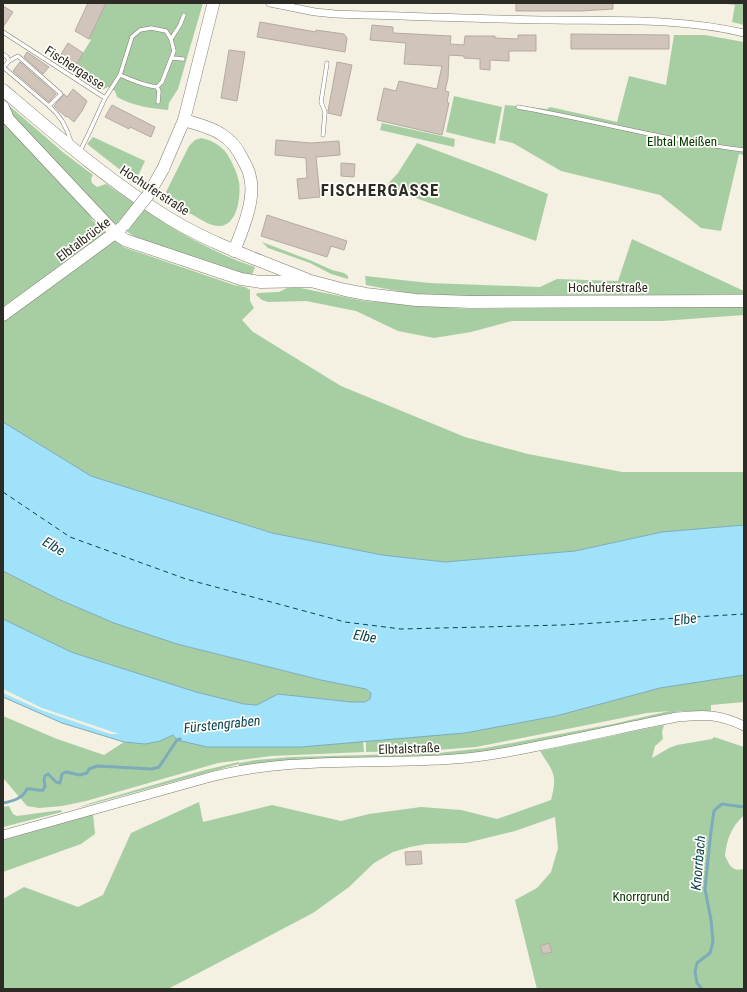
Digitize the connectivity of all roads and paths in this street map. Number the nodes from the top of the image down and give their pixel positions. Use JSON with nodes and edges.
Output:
{"nodes":[{"id":1,"x":270,"y":3,"type":"edge"},
{"id":2,"x":213,"y":5,"type":"dead end"},
{"id":3,"x":184,"y":15,"type":"dead end"},
{"id":4,"x":3,"y":32,"type":"edge"},
{"id":5,"x":744,"y":33,"type":"edge"},
{"id":6,"x":171,"y":39,"type":"junction"},
{"id":7,"x":3,"y":54,"type":"edge"},
{"id":8,"x":172,"y":58,"type":"junction"},
{"id":9,"x":182,"y":59,"type":"dead end"},
{"id":10,"x":9,"y":61,"type":"junction"},
{"id":11,"x":328,"y":63,"type":"dead end"},
{"id":12,"x":3,"y":67,"type":"edge"},
{"id":13,"x":120,"y":74,"type":"junction"},
{"id":14,"x":156,"y":87,"type":"junction"},
{"id":15,"x":3,"y":90,"type":"edge"},
{"id":16,"x":104,"y":98,"type":"junction"},
{"id":17,"x":158,"y":102,"type":"dead end"},
{"id":18,"x":49,"y":106,"type":"junction"},
{"id":19,"x":3,"y":107,"type":"edge"},
{"id":20,"x":518,"y":107,"type":"dead end"},
{"id":21,"x":184,"y":120,"type":"junction"},
{"id":22,"x":323,"y":135,"type":"dead end"},
{"id":23,"x":744,"y":150,"type":"edge"},
{"id":24,"x":76,"y":151,"type":"junction"},
{"id":25,"x":115,"y":233,"type":"junction"},
{"id":26,"x":234,"y":251,"type":"junction"},
{"id":27,"x":311,"y":281,"type":"junction"},
{"id":28,"x":744,"y":300,"type":"edge"},
{"id":29,"x":3,"y":315,"type":"edge"},
{"id":30,"x":744,"y":726,"type":"edge"},
{"id":31,"x":3,"y":835,"type":"edge"}],
"edges":[{"from":1,"to":5,"type":"street"},
{"from":2,"to":21,"type":"main road","name":"Elbtalbrücke"},
{"from":3,"to":6,"type":"lane"},
{"from":4,"to":16,"type":"lane","name":"Fischergasse"},
{"from":6,"to":8,"type":"lane"},
{"from":6,"to":13,"type":"lane"},
{"from":7,"to":10,"type":"lane"},
{"from":8,"to":9,"type":"lane"},
{"from":8,"to":14,"type":"lane"},
{"from":10,"to":12,"type":"lane"},
{"from":10,"to":18,"type":"lane"},
{"from":11,"to":22,"type":"lane"},
{"from":12,"to":18,"type":"lane"},
{"from":13,"to":14,"type":"lane"},
{"from":13,"to":16,"type":"lane"},
{"from":14,"to":17,"type":"lane"},
{"from":15,"to":24,"type":"main road","name":"Hochuferstraße"},
{"from":16,"to":24,"type":"lane","name":"Fischergasse"},
{"from":18,"to":24,"type":"lane"},
{"from":19,"to":25,"type":"main road"},
{"from":20,"to":23,"type":"lane"},
{"from":21,"to":25,"type":"main road","name":"Elbtalbrücke","bridge":true},
{"from":21,"to":26,"type":"main road"},
{"from":24,"to":26,"type":"main road","name":"Hochuferstraße"},
{"from":25,"to":27,"type":"main road"},
{"from":25,"to":29,"type":"main road","name":"Elbtalbrücke"},
{"from":26,"to":27,"type":"main road","name":"Hochuferstraße"},
{"from":27,"to":28,"type":"main road","name":"Hochuferstraße"},
{"from":30,"to":31,"type":"street","name":"Elbtalstraße"}]}
